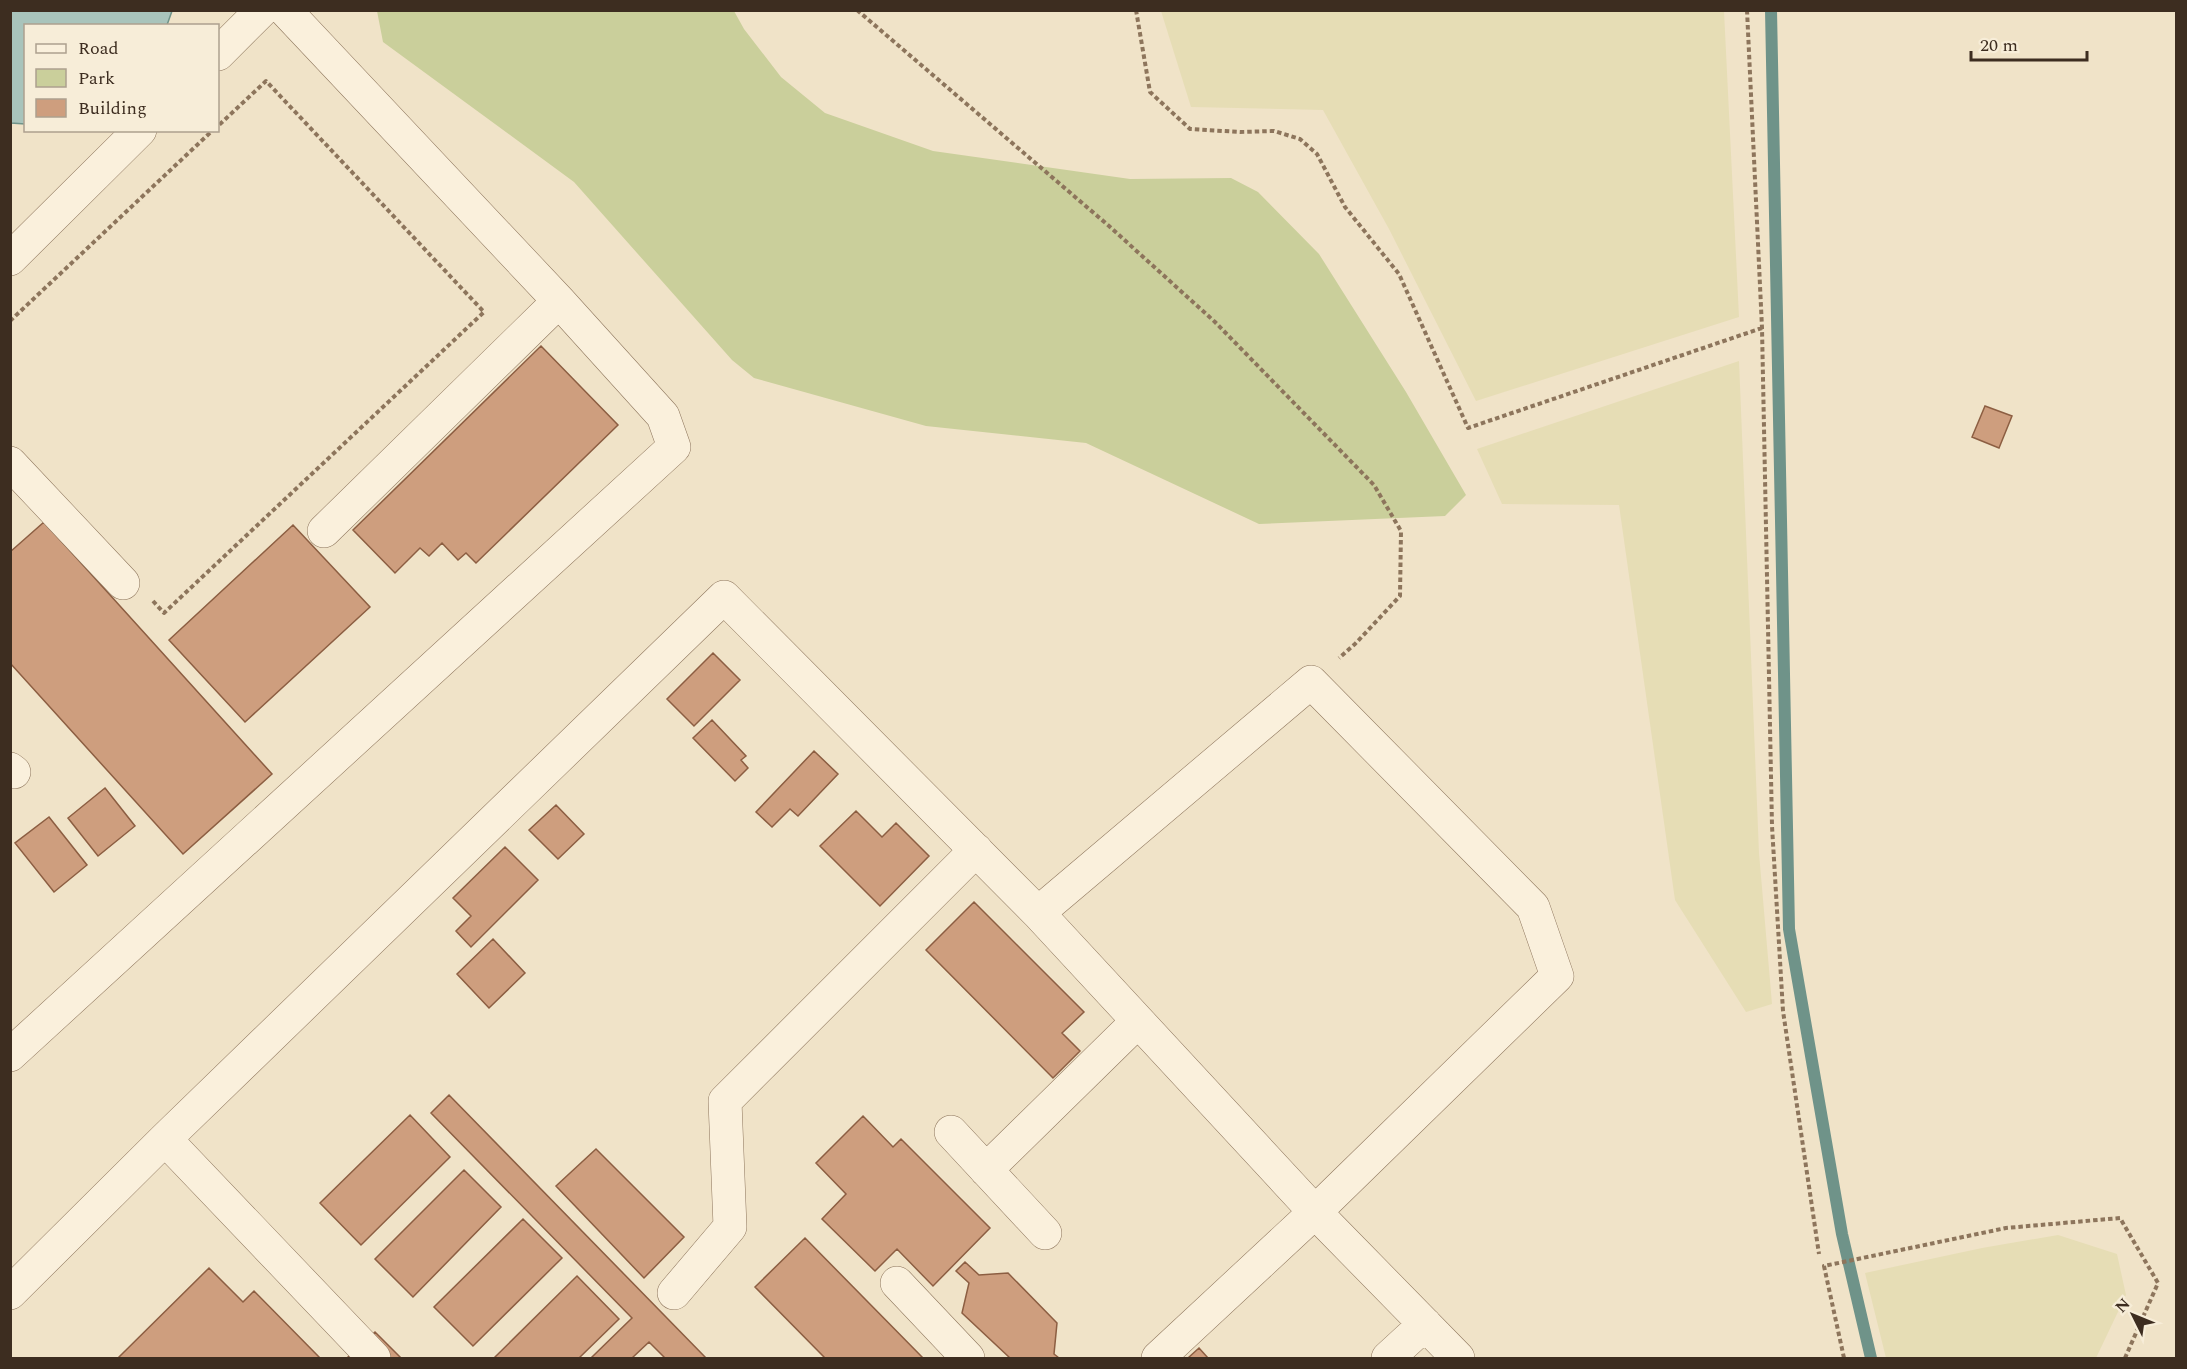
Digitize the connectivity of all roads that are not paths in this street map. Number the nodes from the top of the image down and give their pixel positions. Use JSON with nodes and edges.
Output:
{"nodes":[{"id":1,"x":262,"y":10,"type":"edge"},
{"id":2,"x":285,"y":10,"type":"edge"},
{"id":3,"x":219,"y":53,"type":"edge"},
{"id":4,"x":138,"y":132,"type":"edge"},
{"id":5,"x":10,"y":259,"type":"edge"},
{"id":6,"x":559,"y":301,"type":"junction"},
{"id":7,"x":10,"y":463,"type":"edge"},
{"id":8,"x":324,"y":531,"type":"dead end"},
{"id":9,"x":135,"y":589,"type":"road end"},
{"id":10,"x":976,"y":850,"type":"junction"},
{"id":11,"x":1038,"y":913,"type":"junction"},
{"id":12,"x":1138,"y":1021,"type":"junction"},
{"id":13,"x":10,"y":1055,"type":"edge"},
{"id":14,"x":951,"y":1132,"type":"dead end"},
{"id":15,"x":165,"y":1139,"type":"junction"},
{"id":16,"x":986,"y":1170,"type":"junction"},
{"id":17,"x":1315,"y":1212,"type":"junction"},
{"id":18,"x":1045,"y":1233,"type":"dead end"},
{"id":19,"x":897,"y":1283,"type":"dead end"},
{"id":20,"x":10,"y":1293,"type":"edge"},
{"id":21,"x":674,"y":1293,"type":"dead end"},
{"id":22,"x":1425,"y":1324,"type":"junction"},
{"id":23,"x":374,"y":1359,"type":"edge"},
{"id":24,"x":968,"y":1359,"type":"edge"},
{"id":25,"x":1158,"y":1359,"type":"edge"},
{"id":26,"x":1388,"y":1359,"type":"edge"},
{"id":27,"x":1458,"y":1359,"type":"edge"}],
"edges":[{"from":1,"to":3,"type":"lane"},
{"from":2,"to":6,"type":"lane"},
{"from":4,"to":5,"type":"lane"},
{"from":6,"to":8,"type":"lane"},
{"from":6,"to":13,"type":"lane"},
{"from":7,"to":9,"type":"lane"},
{"from":10,"to":11,"type":"lane"},
{"from":10,"to":15,"type":"lane"},
{"from":10,"to":21,"type":"lane"},
{"from":11,"to":12,"type":"lane"},
{"from":11,"to":17,"type":"lane"},
{"from":12,"to":16,"type":"lane"},
{"from":12,"to":17,"type":"lane"},
{"from":14,"to":16,"type":"lane"},
{"from":15,"to":20,"type":"lane"},
{"from":15,"to":23,"type":"lane"},
{"from":16,"to":18,"type":"lane"},
{"from":17,"to":22,"type":"lane"},
{"from":17,"to":25,"type":"lane"},
{"from":19,"to":24,"type":"lane"},
{"from":22,"to":26,"type":"lane"},
{"from":22,"to":27,"type":"lane"}]}
